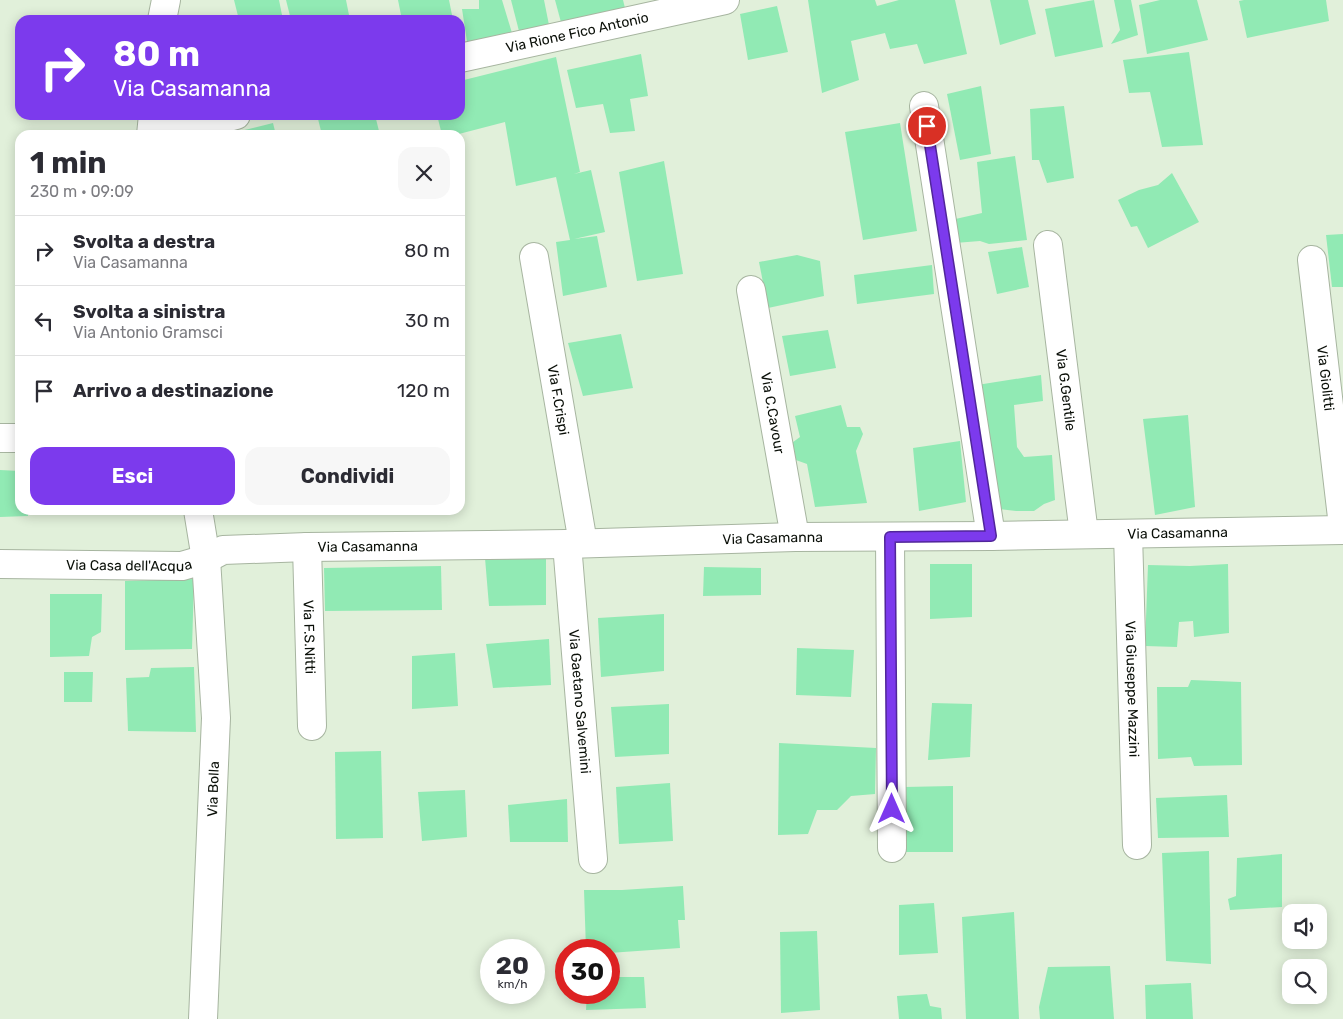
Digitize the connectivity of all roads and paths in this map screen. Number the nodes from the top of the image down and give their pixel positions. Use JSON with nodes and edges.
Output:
{"nodes":[{"id":1,"x":166,"y":0,"type":"edge"},
{"id":2,"x":725,"y":0,"type":"edge"},
{"id":3,"x":642,"y":9,"type":"edge"},
{"id":4,"x":163,"y":15,"type":"edge"},
{"id":5,"x":465,"y":57,"type":"edge"},
{"id":6,"x":924,"y":106,"type":"dead end"},
{"id":7,"x":218,"y":120,"type":"edge"},
{"id":8,"x":180,"y":130,"type":"edge"},
{"id":9,"x":1048,"y":245,"type":"dead end"},
{"id":10,"x":534,"y":257,"type":"dead end"},
{"id":11,"x":1312,"y":260,"type":"dead end"},
{"id":12,"x":751,"y":290,"type":"dead end"},
{"id":13,"x":0,"y":438,"type":"edge"},
{"id":14,"x":15,"y":438,"type":"edge"},
{"id":15,"x":199,"y":515,"type":"edge"},
{"id":16,"x":1343,"y":528,"type":"edge"},
{"id":17,"x":1084,"y":534,"type":"junction"},
{"id":18,"x":1128,"y":534,"type":"junction"},
{"id":19,"x":991,"y":536,"type":"junction"},
{"id":20,"x":795,"y":537,"type":"junction"},
{"id":21,"x":890,"y":537,"type":"junction"},
{"id":22,"x":575,"y":543,"type":"junction"},
{"id":23,"x":307,"y":547,"type":"junction"},
{"id":24,"x":206,"y":559,"type":"junction"},
{"id":25,"x":0,"y":564,"type":"edge"},
{"id":26,"x":312,"y":726,"type":"dead end"},
{"id":27,"x":1137,"y":845,"type":"dead end"},
{"id":28,"x":892,"y":848,"type":"dead end"},
{"id":29,"x":593,"y":859,"type":"dead end"},
{"id":30,"x":203,"y":1019,"type":"edge"}],
"edges":[{"from":1,"to":4,"type":"street"},
{"from":2,"to":3,"type":"street","name":"Via Rione Fico Antonio"},
{"from":3,"to":5,"type":"street","name":"Via Rione Fico Antonio"},
{"from":6,"to":19,"type":"street"},
{"from":7,"to":8,"type":"street"},
{"from":9,"to":17,"type":"street","name":"Via G.Gentile"},
{"from":10,"to":22,"type":"street","name":"Via F.Crispi"},
{"from":11,"to":16,"type":"street","name":"Via Giolitti"},
{"from":12,"to":20,"type":"street","name":"Via C.Cavour"},
{"from":13,"to":14,"type":"street"},
{"from":15,"to":24,"type":"street","name":"Via Casa dell'Acqua"},
{"from":16,"to":18,"type":"street","name":"Via Casamanna"},
{"from":17,"to":18,"type":"street","name":"Via Casamanna"},
{"from":17,"to":19,"type":"street","name":"Via Casamanna"},
{"from":18,"to":27,"type":"street","name":"Via Giuseppe Mazzini"},
{"from":19,"to":21,"type":"street","name":"Via Casamanna"},
{"from":20,"to":21,"type":"street","name":"Via Casamanna"},
{"from":20,"to":22,"type":"street","name":"Via Casamanna"},
{"from":21,"to":28,"type":"street"},
{"from":22,"to":23,"type":"street","name":"Via Casamanna"},
{"from":22,"to":29,"type":"street","name":"Via Gaetano Salvemini"},
{"from":23,"to":24,"type":"street","name":"Via Casamanna"},
{"from":23,"to":26,"type":"street","name":"Via F.S.Nitti"},
{"from":24,"to":25,"type":"street","name":"Via Casa dell'Acqua"},
{"from":24,"to":30,"type":"street","name":"Via Bolla"}]}
